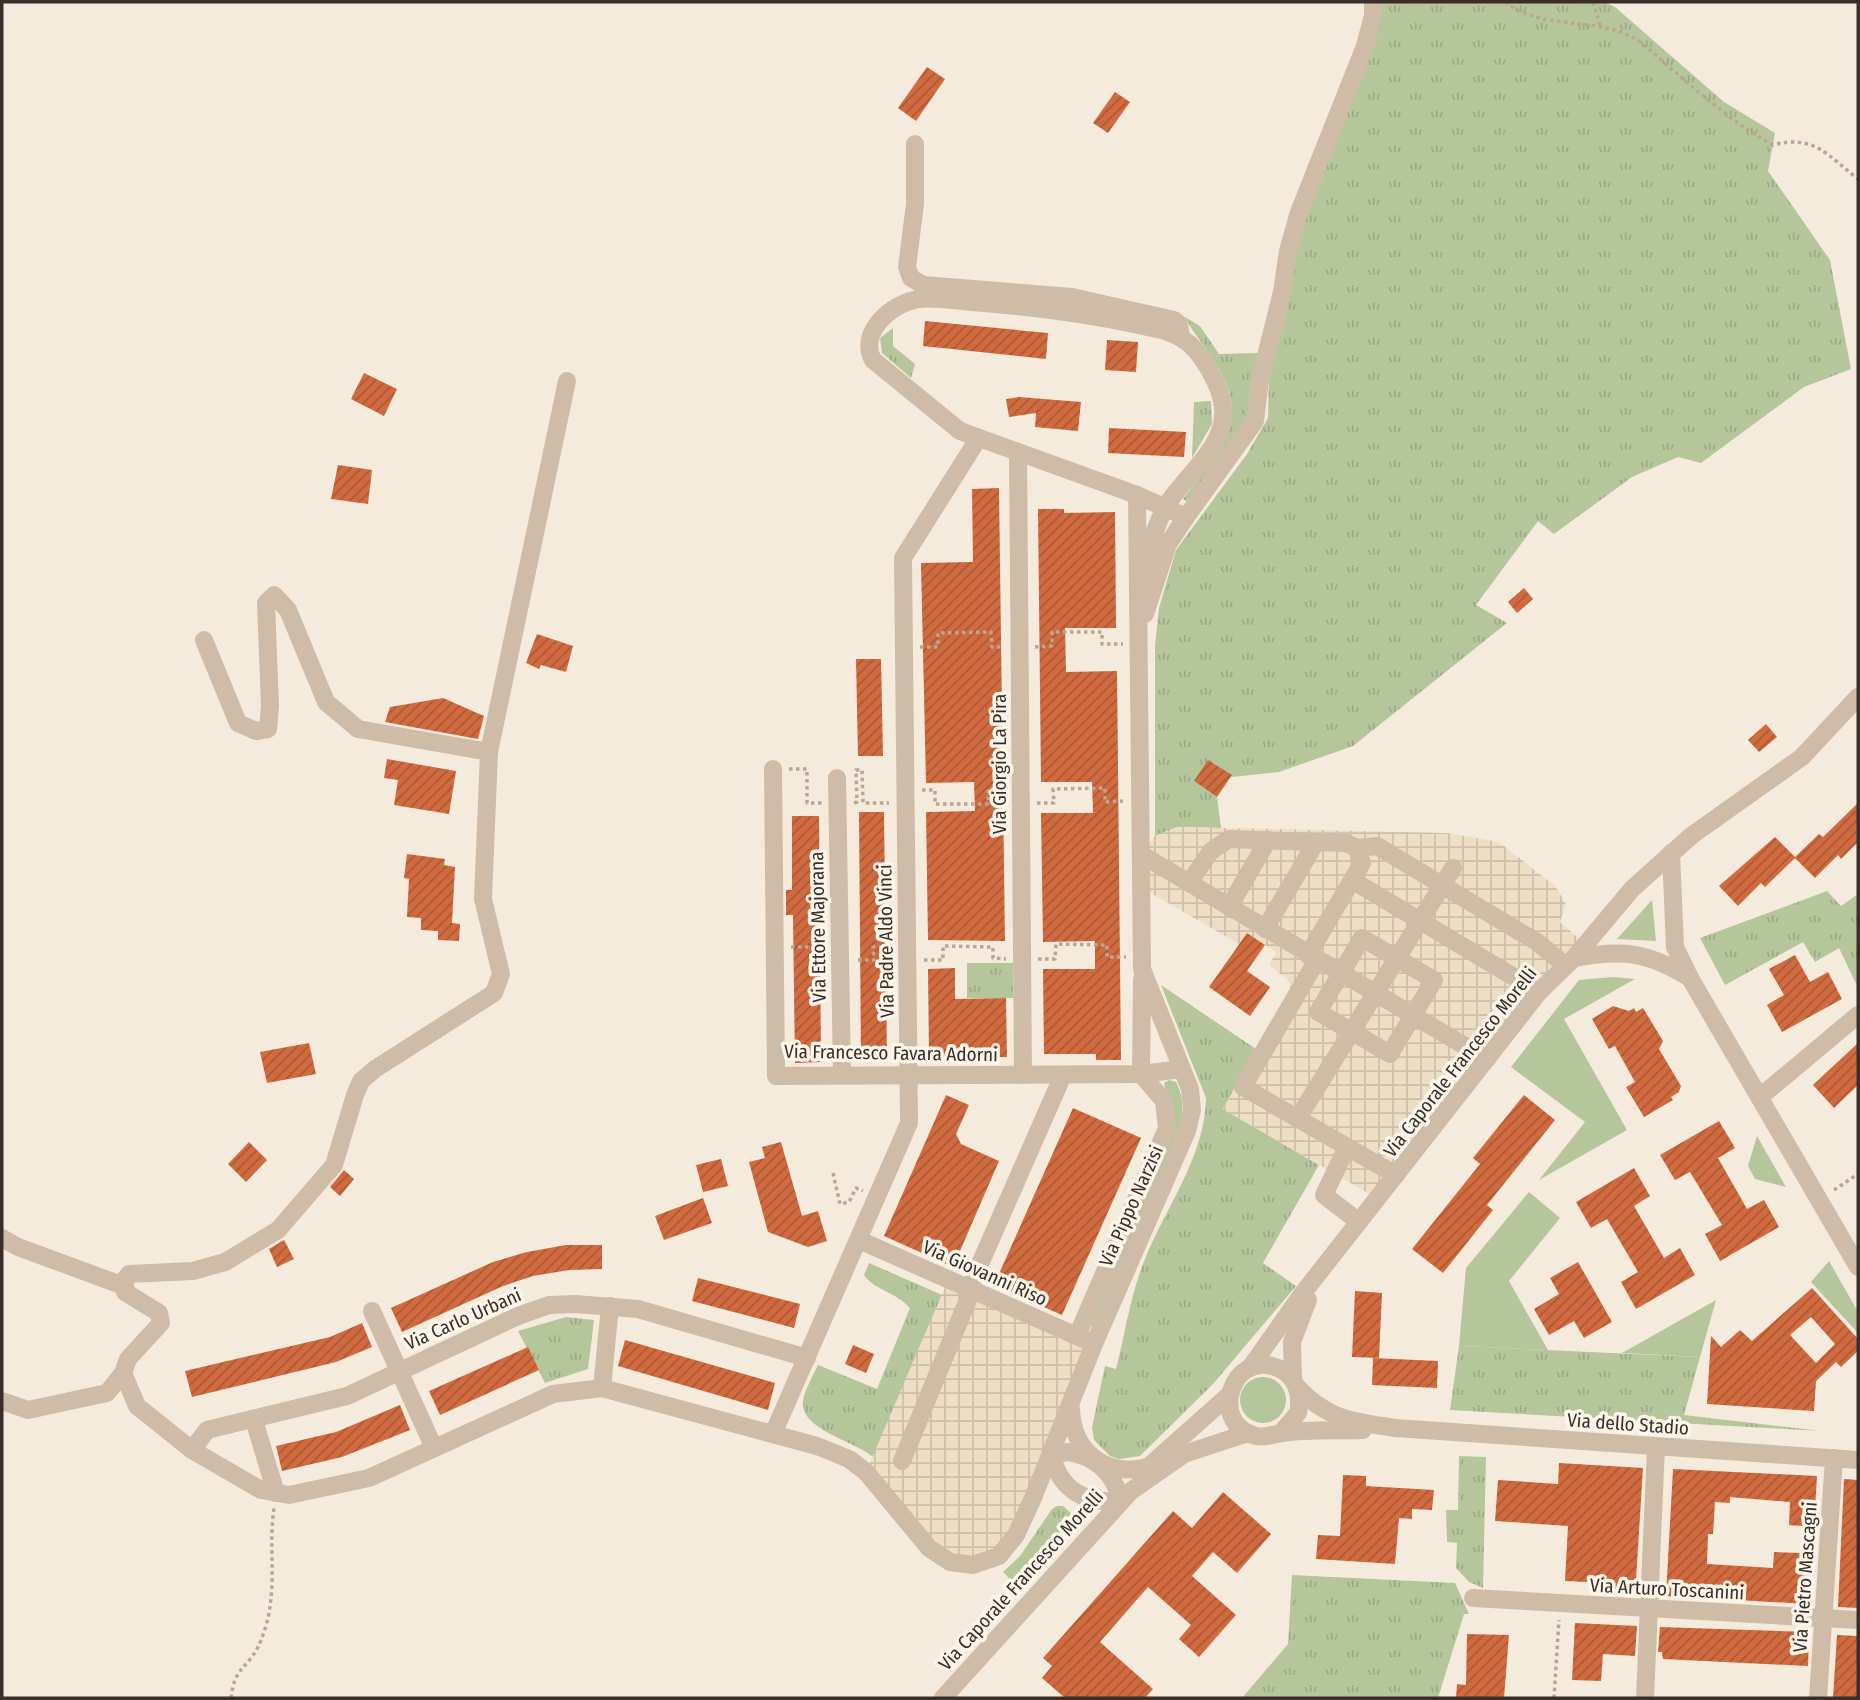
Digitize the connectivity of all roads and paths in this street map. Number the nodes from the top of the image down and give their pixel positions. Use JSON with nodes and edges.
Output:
{"nodes":[{"id":1,"x":1373,"y":2,"type":"edge"},
{"id":2,"x":1505,"y":2,"type":"edge"},
{"id":3,"x":1593,"y":2,"type":"edge"},
{"id":4,"x":1600,"y":25,"type":"junction"},
{"id":5,"x":915,"y":144,"type":"dead end"},
{"id":6,"x":1858,"y":179,"type":"edge"},
{"id":7,"x":1181,"y":338,"type":"junction"},
{"id":8,"x":567,"y":381,"type":"dead end"},
{"id":9,"x":978,"y":439,"type":"junction"},
{"id":10,"x":1018,"y":452,"type":"junction"},
{"id":11,"x":1137,"y":495,"type":"junction"},
{"id":12,"x":1166,"y":507,"type":"junction"},
{"id":13,"x":1186,"y":517,"type":"junction"},
{"id":14,"x":1139,"y":580,"type":"junction"},
{"id":15,"x":1140,"y":637,"type":"junction"},
{"id":16,"x":204,"y":640,"type":"dead end"},
{"id":17,"x":904,"y":647,"type":"junction"},
{"id":18,"x":1019,"y":647,"type":"junction"},
{"id":19,"x":1858,"y":697,"type":"edge"},
{"id":20,"x":489,"y":751,"type":"junction"},
{"id":21,"x":773,"y":769,"type":"dead end"},
{"id":22,"x":807,"y":769,"type":"dead end"},
{"id":23,"x":837,"y":778,"type":"dead end"},
{"id":24,"x":906,"y":796,"type":"junction"},
{"id":25,"x":1021,"y":796,"type":"junction"},
{"id":26,"x":1141,"y":801,"type":"junction"},
{"id":27,"x":857,"y":802,"type":"dead end"},
{"id":28,"x":807,"y":803,"type":"dead end"},
{"id":29,"x":1268,"y":841,"type":"junction"},
{"id":30,"x":1316,"y":842,"type":"junction"},
{"id":31,"x":1357,"y":848,"type":"junction"},
{"id":32,"x":1671,"y":853,"type":"junction"},
{"id":33,"x":1142,"y":855,"type":"junction"},
{"id":34,"x":1453,"y":868,"type":"dead end"},
{"id":35,"x":1352,"y":880,"type":"junction"},
{"id":36,"x":1189,"y":883,"type":"junction"},
{"id":37,"x":1442,"y":885,"type":"junction"},
{"id":38,"x":1229,"y":907,"type":"junction"},
{"id":39,"x":1420,"y":920,"type":"junction"},
{"id":40,"x":1265,"y":929,"type":"junction"},
{"id":41,"x":1056,"y":944,"type":"dead end"},
{"id":42,"x":970,"y":947,"type":"dead end"},
{"id":43,"x":1313,"y":957,"type":"junction"},
{"id":44,"x":1397,"y":958,"type":"junction"},
{"id":45,"x":907,"y":960,"type":"junction"},
{"id":46,"x":1570,"y":961,"type":"junction"},
{"id":47,"x":1142,"y":963,"type":"junction"},
{"id":48,"x":1341,"y":974,"type":"junction"},
{"id":49,"x":1690,"y":978,"type":"junction"},
{"id":50,"x":1539,"y":992,"type":"junction"},
{"id":51,"x":1375,"y":994,"type":"junction"},
{"id":52,"x":1858,"y":1014,"type":"edge"},
{"id":53,"x":1412,"y":1017,"type":"junction"},
{"id":54,"x":1352,"y":1032,"type":"junction"},
{"id":55,"x":1487,"y":1059,"type":"junction"},
{"id":56,"x":1182,"y":1069,"type":"junction"},
{"id":57,"x":1063,"y":1074,"type":"junction"},
{"id":58,"x":1141,"y":1074,"type":"junction"},
{"id":59,"x":842,"y":1075,"type":"junction"},
{"id":60,"x":909,"y":1075,"type":"junction"},
{"id":61,"x":1023,"y":1075,"type":"junction"},
{"id":62,"x":1760,"y":1097,"type":"junction"},
{"id":63,"x":1298,"y":1118,"type":"junction"},
{"id":64,"x":1347,"y":1147,"type":"junction"},
{"id":65,"x":833,"y":1173,"type":"dead end"},
{"id":66,"x":1858,"y":1174,"type":"edge"},
{"id":67,"x":1396,"y":1175,"type":"junction"},
{"id":68,"x":878,"y":1198,"type":"junction"},
{"id":69,"x":1819,"y":1200,"type":"junction"},
{"id":70,"x":1359,"y":1222,"type":"junction"},
{"id":71,"x":2,"y":1238,"type":"edge"},
{"id":72,"x":859,"y":1240,"type":"junction"},
{"id":73,"x":1858,"y":1267,"type":"edge"},
{"id":74,"x":1324,"y":1269,"type":"junction"},
{"id":75,"x":124,"y":1286,"type":"junction"},
{"id":76,"x":971,"y":1289,"type":"junction"},
{"id":77,"x":610,"y":1306,"type":"junction"},
{"id":78,"x":372,"y":1311,"type":"dead end"},
{"id":79,"x":1077,"y":1336,"type":"junction"},
{"id":80,"x":1094,"y":1344,"type":"junction"},
{"id":81,"x":807,"y":1357,"type":"junction"},
{"id":82,"x":1250,"y":1368,"type":"junction"},
{"id":83,"x":399,"y":1371,"type":"junction"},
{"id":84,"x":124,"y":1373,"type":"junction"},
{"id":85,"x":1295,"y":1384,"type":"junction"},
{"id":86,"x":602,"y":1388,"type":"junction"},
{"id":87,"x":1228,"y":1396,"type":"junction"},
{"id":88,"x":2,"y":1401,"type":"edge"},
{"id":89,"x":1071,"y":1406,"type":"junction"},
{"id":90,"x":254,"y":1420,"type":"junction"},
{"id":91,"x":1395,"y":1428,"type":"junction"},
{"id":92,"x":1248,"y":1433,"type":"junction"},
{"id":93,"x":1281,"y":1433,"type":"junction"},
{"id":94,"x":773,"y":1434,"type":"junction"},
{"id":95,"x":1657,"y":1447,"type":"junction"},
{"id":96,"x":434,"y":1448,"type":"junction"},
{"id":97,"x":192,"y":1450,"type":"junction"},
{"id":98,"x":1052,"y":1454,"type":"junction"},
{"id":99,"x":1834,"y":1458,"type":"junction"},
{"id":100,"x":1095,"y":1460,"type":"junction"},
{"id":101,"x":1858,"y":1460,"type":"edge"},
{"id":102,"x":902,"y":1461,"type":"dead end"},
{"id":103,"x":1148,"y":1467,"type":"junction"},
{"id":104,"x":276,"y":1493,"type":"junction"},
{"id":105,"x":1076,"y":1494,"type":"junction"},
{"id":106,"x":1126,"y":1495,"type":"junction"},
{"id":107,"x":1034,"y":1498,"type":"junction"},
{"id":108,"x":273,"y":1516,"type":"dead end"},
{"id":109,"x":1091,"y":1533,"type":"junction"},
{"id":110,"x":1473,"y":1598,"type":"dead end"},
{"id":111,"x":1560,"y":1604,"type":"junction"},
{"id":112,"x":1649,"y":1610,"type":"junction"},
{"id":113,"x":1823,"y":1618,"type":"junction"},
{"id":114,"x":1858,"y":1620,"type":"edge"},
{"id":115,"x":230,"y":1698,"type":"edge"},
{"id":116,"x":943,"y":1698,"type":"edge"},
{"id":117,"x":1554,"y":1698,"type":"edge"},
{"id":118,"x":1645,"y":1698,"type":"edge"},
{"id":119,"x":1818,"y":1698,"type":"edge"}],
"edges":[{"from":1,"to":13,"type":"street"},
{"from":2,"to":4,"type":"path"},
{"from":3,"to":4,"type":"path"},
{"from":4,"to":6,"type":"path"},
{"from":5,"to":7,"type":"street"},
{"from":7,"to":9,"type":"street"},
{"from":7,"to":12,"type":"street"},
{"from":8,"to":20,"type":"street"},
{"from":9,"to":10,"type":"street"},
{"from":9,"to":17,"type":"street","name":"Via Padre Aldo Vinci"},
{"from":10,"to":11,"type":"street"},
{"from":10,"to":18,"type":"street","name":"Via Giorgio La Pira"},
{"from":11,"to":12,"type":"street"},
{"from":11,"to":14,"type":"street","name":"Via Pippo Narzisi"},
{"from":12,"to":13,"type":"street"},
{"from":12,"to":14,"type":"street"},
{"from":13,"to":15,"type":"street"},
{"from":14,"to":15,"type":"street","name":"Via Pippo Narzisi"},
{"from":15,"to":18,"type":"path"},
{"from":15,"to":26,"type":"street","name":"Via Pippo Narzisi"},
{"from":16,"to":20,"type":"street"},
{"from":17,"to":18,"type":"path"},
{"from":17,"to":24,"type":"street","name":"Via Padre Aldo Vinci"},
{"from":18,"to":25,"type":"street","name":"Via Giorgio La Pira"},
{"from":19,"to":32,"type":"street","name":"Via Caporale Francesco Morelli"},
{"from":20,"to":75,"type":"street"},
{"from":21,"to":59,"type":"street","name":"Via Francesco Favara Adorni"},
{"from":22,"to":28,"type":"path"},
{"from":23,"to":59,"type":"street","name":"Via Ettore Majorana"},
{"from":24,"to":25,"type":"path"},
{"from":24,"to":27,"type":"path"},
{"from":24,"to":45,"type":"street","name":"Via Padre Aldo Vinci"},
{"from":25,"to":26,"type":"path"},
{"from":25,"to":61,"type":"street","name":"Via Giorgio La Pira"},
{"from":26,"to":33,"type":"street","name":"Via Pippo Narzisi"},
{"from":29,"to":30,"type":"street"},
{"from":29,"to":36,"type":"street"},
{"from":29,"to":38,"type":"street"},
{"from":30,"to":31,"type":"street"},
{"from":30,"to":40,"type":"street"},
{"from":31,"to":35,"type":"street"},
{"from":31,"to":37,"type":"street"},
{"from":32,"to":46,"type":"street","name":"Via Caporale Francesco Morelli"},
{"from":32,"to":49,"type":"street"},
{"from":33,"to":36,"type":"street"},
{"from":33,"to":47,"type":"street","name":"Via Pippo Narzisi"},
{"from":34,"to":37,"type":"street"},
{"from":35,"to":39,"type":"street"},
{"from":35,"to":43,"type":"street"},
{"from":36,"to":38,"type":"street"},
{"from":37,"to":39,"type":"street"},
{"from":37,"to":46,"type":"street"},
{"from":38,"to":40,"type":"street"},
{"from":39,"to":44,"type":"street"},
{"from":39,"to":50,"type":"street"},
{"from":40,"to":43,"type":"street"},
{"from":41,"to":47,"type":"path"},
{"from":42,"to":45,"type":"path"},
{"from":43,"to":48,"type":"street"},
{"from":43,"to":63,"type":"street"},
{"from":44,"to":48,"type":"street"},
{"from":44,"to":51,"type":"street"},
{"from":44,"to":53,"type":"street"},
{"from":45,"to":60,"type":"street","name":"Via Padre Aldo Vinci"},
{"from":46,"to":49,"type":"street"},
{"from":46,"to":50,"type":"street","name":"Via Caporale Francesco Morelli"},
{"from":47,"to":56,"type":"street","name":"Via Pippo Narzisi"},
{"from":47,"to":58,"type":"street"},
{"from":48,"to":51,"type":"street"},
{"from":48,"to":54,"type":"street"},
{"from":49,"to":62,"type":"street"},
{"from":50,"to":55,"type":"street","name":"Via Caporale Francesco Morelli"},
{"from":51,"to":53,"type":"street"},
{"from":51,"to":54,"type":"street"},
{"from":52,"to":62,"type":"street"},
{"from":53,"to":54,"type":"street"},
{"from":53,"to":55,"type":"street"},
{"from":54,"to":63,"type":"street"},
{"from":55,"to":67,"type":"street","name":"Via Caporale Francesco Morelli"},
{"from":56,"to":58,"type":"street","name":"Via Francesco Favara Adorni"},
{"from":56,"to":80,"type":"street","name":"Via Pippo Narzisi"},
{"from":57,"to":58,"type":"street","name":"Via Francesco Favara Adorni"},
{"from":57,"to":61,"type":"street","name":"Via Francesco Favara Adorni"},
{"from":57,"to":76,"type":"street"},
{"from":58,"to":79,"type":"street"},
{"from":59,"to":60,"type":"street","name":"Via Francesco Favara Adorni"},
{"from":60,"to":61,"type":"street","name":"Via Francesco Favara Adorni"},
{"from":60,"to":68,"type":"street","name":"Via Padre Aldo Vinci"},
{"from":62,"to":69,"type":"street"},
{"from":63,"to":64,"type":"street"},
{"from":64,"to":67,"type":"street"},
{"from":64,"to":70,"type":"street"},
{"from":65,"to":68,"type":"path"},
{"from":66,"to":69,"type":"path"},
{"from":67,"to":70,"type":"street","name":"Via Caporale Francesco Morelli"},
{"from":68,"to":72,"type":"street","name":"Via Padre Aldo Vinci"},
{"from":69,"to":73,"type":"street"},
{"from":70,"to":74,"type":"street","name":"Via Caporale Francesco Morelli"},
{"from":71,"to":75,"type":"street"},
{"from":72,"to":76,"type":"street","name":"Via Giovanni Riso"},
{"from":72,"to":81,"type":"street","name":"Via Padre Aldo Vinci"},
{"from":74,"to":82,"type":"street"},
{"from":74,"to":85,"type":"street"},
{"from":75,"to":84,"type":"street"},
{"from":76,"to":79,"type":"street","name":"Via Giovanni Riso"},
{"from":76,"to":102,"type":"street"},
{"from":77,"to":81,"type":"street","name":"Via Carlo Urbani"},
{"from":77,"to":83,"type":"street","name":"Via Carlo Urbani"},
{"from":77,"to":86,"type":"street"},
{"from":78,"to":83,"type":"street"},
{"from":79,"to":80,"type":"street","name":"Via Giovanni Riso"},
{"from":80,"to":89,"type":"street","name":"Via Pippo Narzisi"},
{"from":81,"to":94,"type":"street","name":"Via Padre Aldo Vinci"},
{"from":82,"to":85,"type":"street"},
{"from":82,"to":87,"type":"street"},
{"from":83,"to":90,"type":"street","name":"Via Carlo Urbani"},
{"from":83,"to":96,"type":"street"},
{"from":84,"to":88,"type":"street"},
{"from":84,"to":97,"type":"street"},
{"from":85,"to":91,"type":"street"},
{"from":85,"to":93,"type":"street"},
{"from":86,"to":94,"type":"street","name":"Via Pippo Narzisi"},
{"from":86,"to":96,"type":"street"},
{"from":87,"to":92,"type":"street"},
{"from":87,"to":103,"type":"street"},
{"from":89,"to":98,"type":"street","name":"Via Pippo Narzisi"},
{"from":89,"to":100,"type":"street"},
{"from":90,"to":97,"type":"street","name":"Via Carlo Urbani"},
{"from":90,"to":104,"type":"street"},
{"from":91,"to":93,"type":"street"},
{"from":91,"to":95,"type":"street","name":"Via dello Stadio"},
{"from":92,"to":93,"type":"street"},
{"from":92,"to":106,"type":"street"},
{"from":94,"to":107,"type":"street","name":"Via Pippo Narzisi"},
{"from":95,"to":99,"type":"street","name":"Via dello Stadio"},
{"from":95,"to":112,"type":"street"},
{"from":96,"to":104,"type":"street"},
{"from":97,"to":104,"type":"street"},
{"from":98,"to":100,"type":"street"},
{"from":98,"to":105,"type":"street"},
{"from":98,"to":107,"type":"street","name":"Via Pippo Narzisi"},
{"from":99,"to":101,"type":"street","name":"Via dello Stadio"},
{"from":99,"to":113,"type":"street","name":"Via Pietro Mascagni"},
{"from":100,"to":103,"type":"street"},
{"from":100,"to":106,"type":"street"},
{"from":103,"to":106,"type":"street"},
{"from":105,"to":106,"type":"street"},
{"from":105,"to":107,"type":"street"},
{"from":105,"to":109,"type":"street"},
{"from":106,"to":109,"type":"street","name":"Via Caporale Francesco Morelli"},
{"from":108,"to":115,"type":"path"},
{"from":109,"to":116,"type":"street","name":"Via Caporale Francesco Morelli"},
{"from":110,"to":111,"type":"street","name":"Via Arturo Toscanini"},
{"from":111,"to":112,"type":"street","name":"Via Arturo Toscanini"},
{"from":111,"to":117,"type":"path"},
{"from":112,"to":113,"type":"street","name":"Via Arturo Toscanini"},
{"from":112,"to":118,"type":"street"},
{"from":113,"to":114,"type":"street","name":"Via Arturo Toscanini"},
{"from":113,"to":119,"type":"street","name":"Via Pietro Mascagni"}]}
